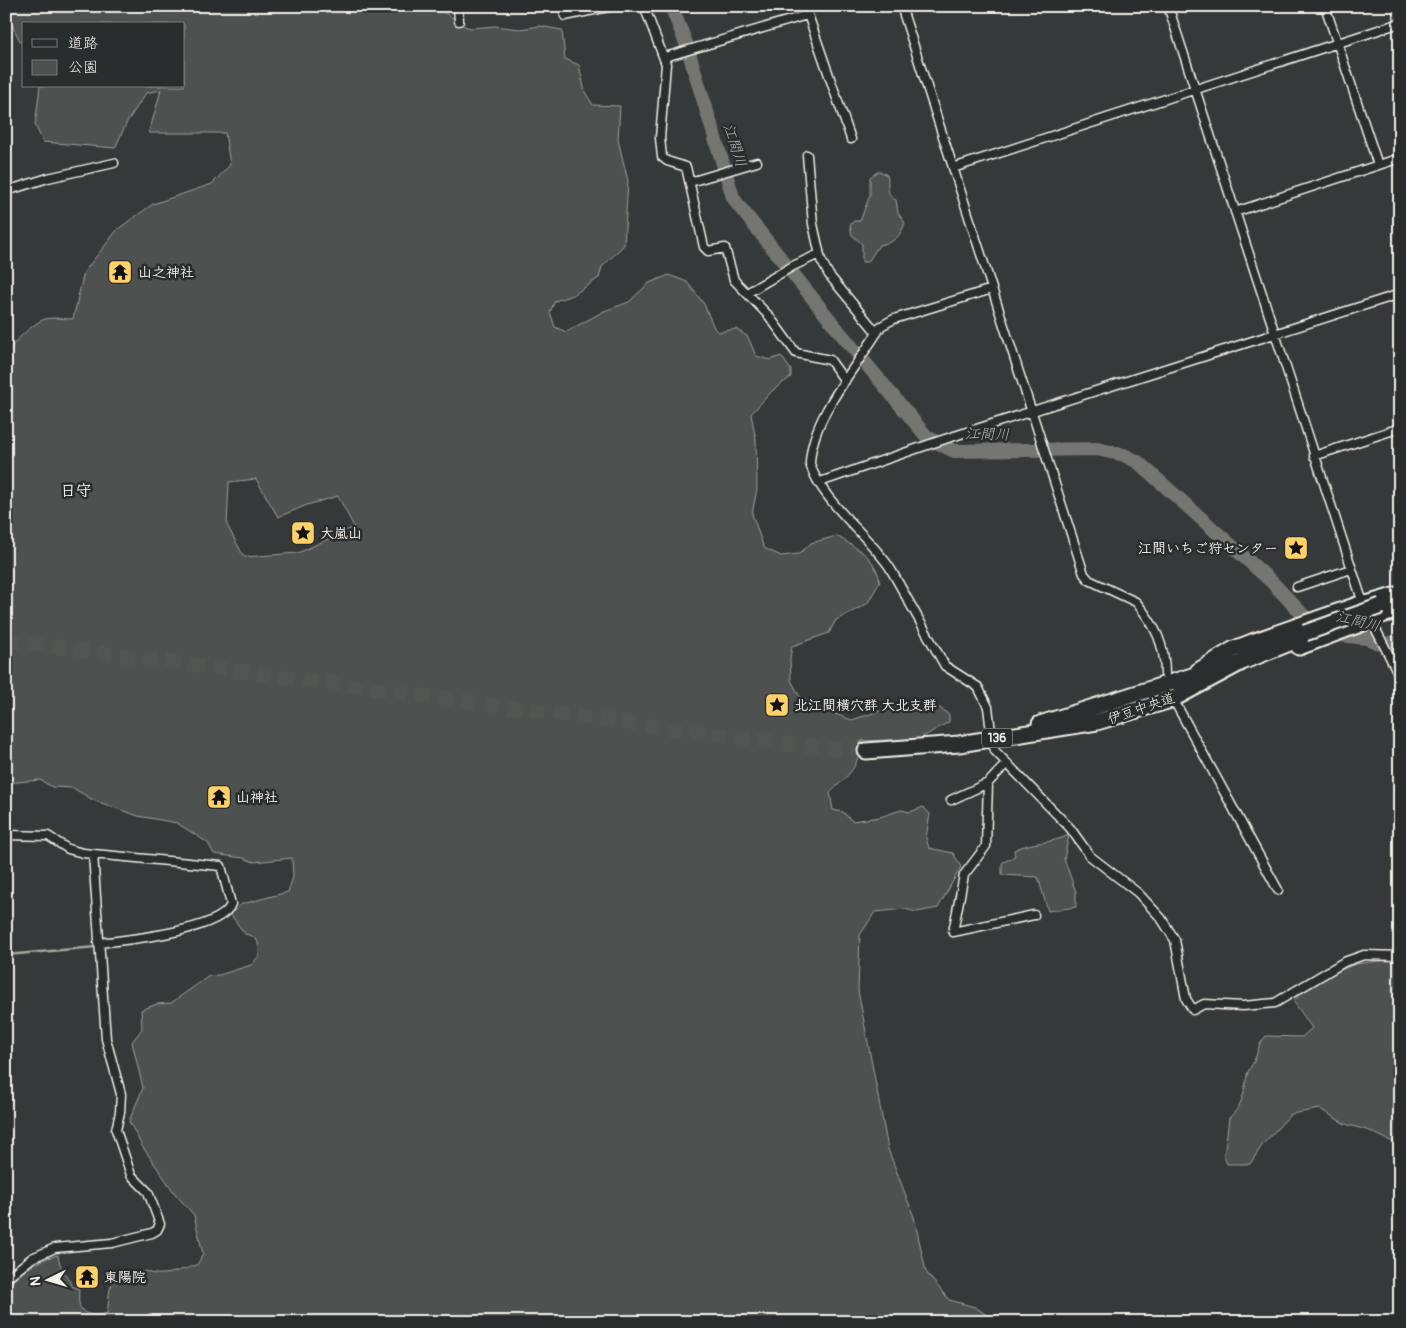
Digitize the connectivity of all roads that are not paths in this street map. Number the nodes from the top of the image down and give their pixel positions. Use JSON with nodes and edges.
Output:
{"nodes":[{"id":1,"x":458,"y":6,"type":"edge"},
{"id":2,"x":563,"y":6,"type":"edge"},
{"id":3,"x":613,"y":6,"type":"edge"},
{"id":4,"x":644,"y":6,"type":"edge"},
{"id":5,"x":804,"y":6,"type":"edge"},
{"id":6,"x":901,"y":6,"type":"edge"},
{"id":7,"x":1168,"y":6,"type":"edge"},
{"id":8,"x":1325,"y":6,"type":"edge"},
{"id":9,"x":807,"y":15,"type":"junction"},
{"id":10,"x":459,"y":21,"type":"dead end"},
{"id":11,"x":1400,"y":23,"type":"edge"},
{"id":12,"x":1338,"y":43,"type":"junction"},
{"id":13,"x":665,"y":57,"type":"junction"},
{"id":14,"x":1195,"y":89,"type":"junction"},
{"id":15,"x":851,"y":139,"type":"dead end"},
{"id":16,"x":808,"y":155,"type":"dead end"},
{"id":17,"x":1400,"y":158,"type":"edge"},
{"id":18,"x":757,"y":162,"type":"dead end"},
{"id":19,"x":114,"y":163,"type":"dead end"},
{"id":20,"x":1378,"y":165,"type":"junction"},
{"id":21,"x":954,"y":168,"type":"junction"},
{"id":22,"x":690,"y":182,"type":"junction"},
{"id":23,"x":6,"y":190,"type":"edge"},
{"id":24,"x":1235,"y":212,"type":"junction"},
{"id":25,"x":819,"y":254,"type":"junction"},
{"id":26,"x":992,"y":290,"type":"junction"},
{"id":27,"x":746,"y":293,"type":"junction"},
{"id":28,"x":1400,"y":294,"type":"edge"},
{"id":29,"x":877,"y":333,"type":"junction"},
{"id":30,"x":1275,"y":334,"type":"junction"},
{"id":31,"x":845,"y":381,"type":"junction"},
{"id":32,"x":1032,"y":412,"type":"junction"},
{"id":33,"x":1400,"y":428,"type":"edge"},
{"id":34,"x":1314,"y":456,"type":"junction"},
{"id":35,"x":820,"y":482,"type":"junction"},
{"id":36,"x":1351,"y":569,"type":"junction"},
{"id":37,"x":1297,"y":587,"type":"dead end"},
{"id":38,"x":1400,"y":592,"type":"edge"},
{"id":39,"x":1400,"y":601,"type":"edge"},
{"id":40,"x":1363,"y":603,"type":"junction"},
{"id":41,"x":1400,"y":606,"type":"edge"},
{"id":42,"x":1382,"y":609,"type":"junction"},
{"id":43,"x":1400,"y":612,"type":"edge"},
{"id":44,"x":1375,"y":627,"type":"junction"},
{"id":45,"x":1308,"y":634,"type":"junction"},
{"id":46,"x":1396,"y":662,"type":"edge"},
{"id":47,"x":1166,"y":674,"type":"dead end"},
{"id":48,"x":1400,"y":677,"type":"edge"},
{"id":49,"x":1177,"y":706,"type":"dead end"},
{"id":50,"x":992,"y":732,"type":"dead end"},
{"id":51,"x":993,"y":744,"type":"dead end"},
{"id":52,"x":866,"y":748,"type":"tunnel mouth"},
{"id":53,"x":1007,"y":763,"type":"junction"},
{"id":54,"x":988,"y":783,"type":"junction"},
{"id":55,"x":951,"y":800,"type":"dead end"},
{"id":56,"x":6,"y":836,"type":"edge"},
{"id":57,"x":92,"y":854,"type":"junction"},
{"id":58,"x":1278,"y":890,"type":"dead end"},
{"id":59,"x":1034,"y":915,"type":"dead end"},
{"id":60,"x":98,"y":943,"type":"junction"},
{"id":61,"x":1400,"y":956,"type":"edge"},
{"id":62,"x":6,"y":1279,"type":"edge"}],
"edges":[{"from":1,"to":10,"type":"street"},
{"from":2,"to":3,"type":"street"},
{"from":4,"to":13,"type":"street"},
{"from":5,"to":9,"type":"street"},
{"from":6,"to":21,"type":"street"},
{"from":7,"to":14,"type":"street"},
{"from":8,"to":12,"type":"street"},
{"from":9,"to":13,"type":"street"},
{"from":9,"to":15,"type":"street"},
{"from":11,"to":12,"type":"street"},
{"from":12,"to":14,"type":"street"},
{"from":12,"to":20,"type":"street"},
{"from":13,"to":22,"type":"street"},
{"from":14,"to":21,"type":"street"},
{"from":14,"to":24,"type":"street"},
{"from":16,"to":25,"type":"street"},
{"from":17,"to":20,"type":"street"},
{"from":18,"to":22,"type":"street"},
{"from":19,"to":23,"type":"street"},
{"from":20,"to":24,"type":"street"},
{"from":21,"to":26,"type":"street"},
{"from":22,"to":27,"type":"street"},
{"from":24,"to":30,"type":"street"},
{"from":25,"to":27,"type":"street"},
{"from":25,"to":29,"type":"street"},
{"from":26,"to":29,"type":"street"},
{"from":26,"to":32,"type":"street"},
{"from":27,"to":31,"type":"street"},
{"from":28,"to":30,"type":"street"},
{"from":29,"to":31,"type":"street"},
{"from":30,"to":32,"type":"street"},
{"from":30,"to":34,"type":"street"},
{"from":31,"to":35,"type":"street"},
{"from":32,"to":35,"type":"street"},
{"from":32,"to":47,"type":"street"},
{"from":33,"to":34,"type":"street"},
{"from":34,"to":36,"type":"street"},
{"from":35,"to":50,"type":"street"},
{"from":36,"to":37,"type":"street"},
{"from":36,"to":40,"type":"street"},
{"from":38,"to":40,"type":"main road"},
{"from":39,"to":42,"type":"highway","name":"伊豆中央道","number":"136"},
{"from":40,"to":44,"type":"street"},
{"from":40,"to":45,"type":"highway"},
{"from":41,"to":42,"type":"highway","name":"伊豆中央道","number":"136"},
{"from":42,"to":45,"type":"highway","name":"伊豆中央道","number":"136","bridge":true},
{"from":43,"to":44,"type":"main road"},
{"from":44,"to":45,"type":"highway","number":"136"},
{"from":44,"to":46,"type":"street"},
{"from":45,"to":52,"type":"highway","name":"伊豆中央道","number":"136"},
{"from":46,"to":48,"type":"street"},
{"from":49,"to":58,"type":"street"},
{"from":51,"to":53,"type":"street"},
{"from":53,"to":54,"type":"street"},
{"from":53,"to":61,"type":"street"},
{"from":54,"to":55,"type":"street"},
{"from":54,"to":59,"type":"street"},
{"from":56,"to":57,"type":"street"},
{"from":57,"to":60,"type":"street"},
{"from":57,"to":60,"type":"street"},
{"from":60,"to":62,"type":"street"}]}
